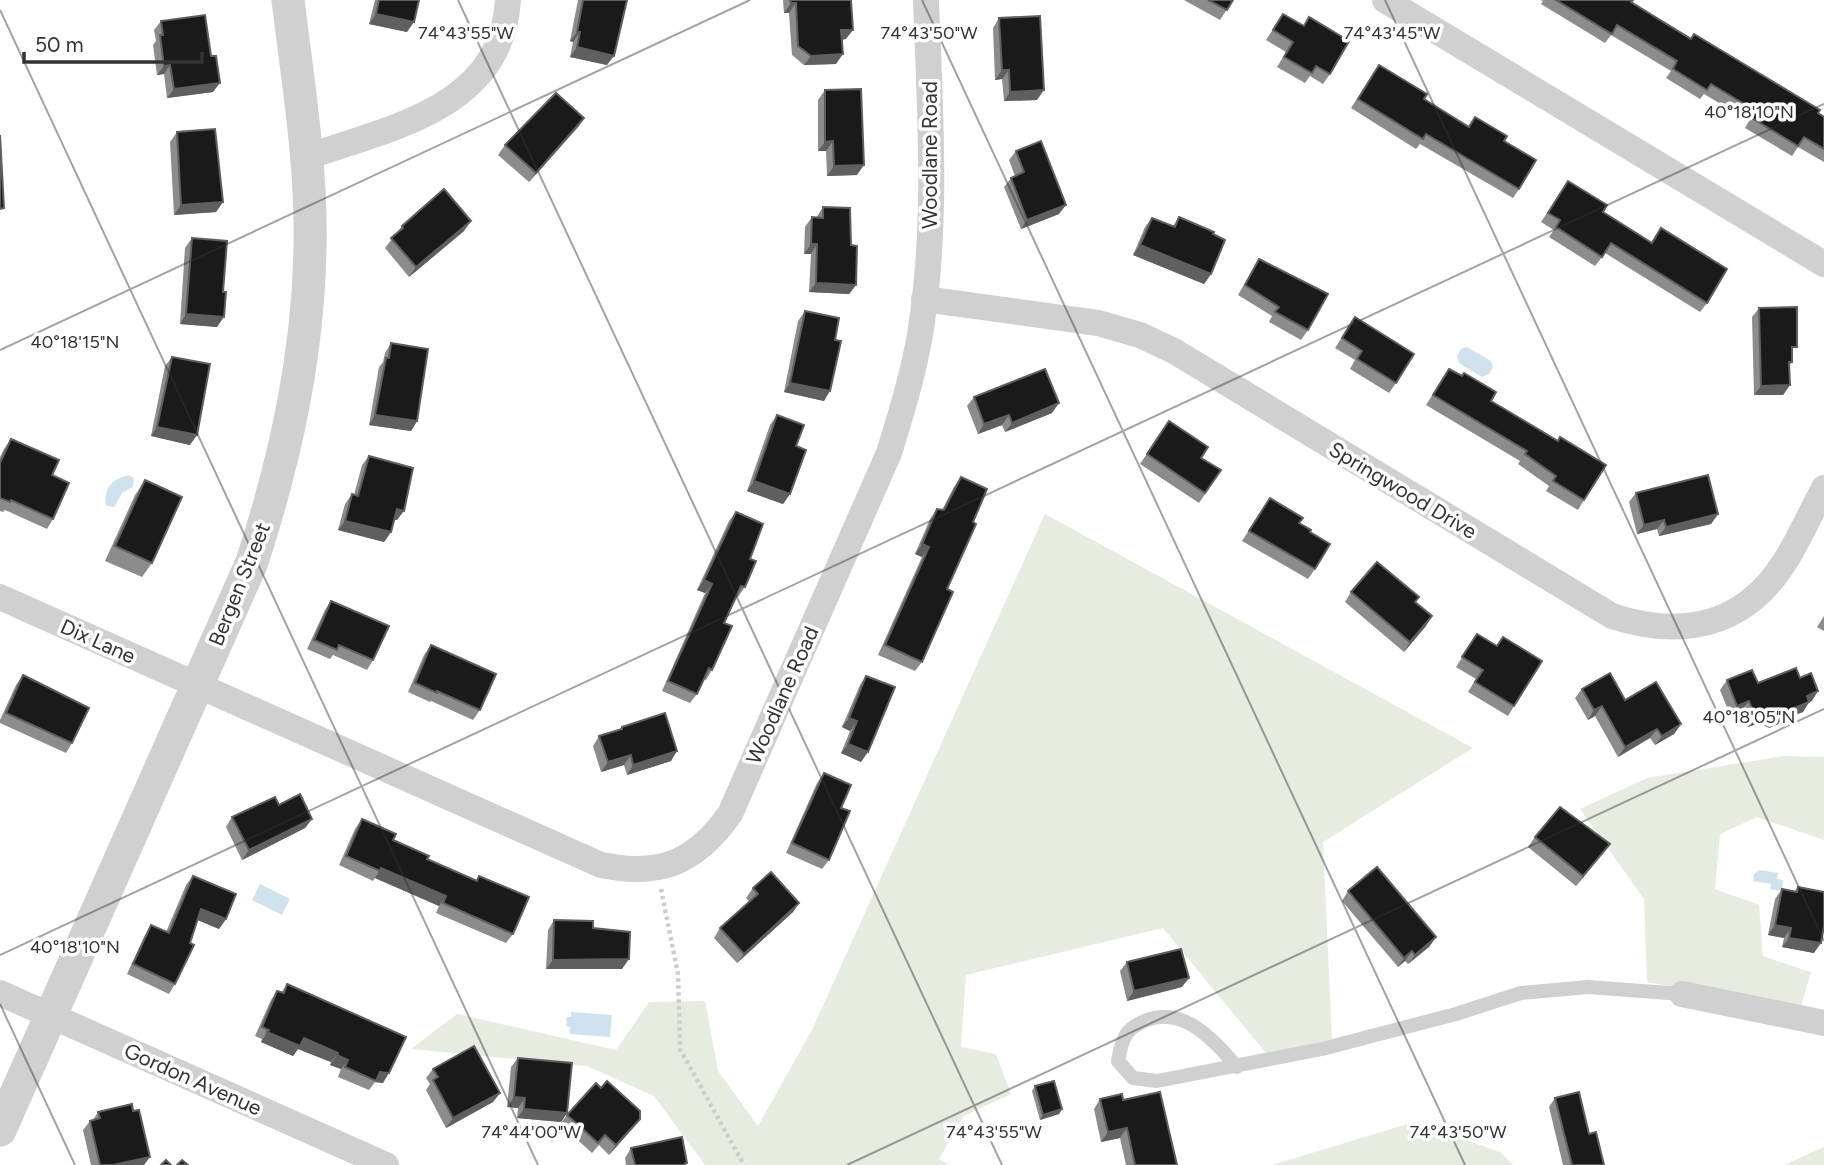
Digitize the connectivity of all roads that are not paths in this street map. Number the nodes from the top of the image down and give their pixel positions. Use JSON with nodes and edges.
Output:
{"nodes":[{"id":1,"x":288,"y":0,"type":"edge"},
{"id":2,"x":508,"y":0,"type":"edge"},
{"id":3,"x":926,"y":0,"type":"edge"},
{"id":4,"x":1385,"y":0,"type":"edge"},
{"id":5,"x":307,"y":157,"type":"junction"},
{"id":6,"x":1824,"y":264,"type":"edge"},
{"id":7,"x":924,"y":299,"type":"junction"},
{"id":8,"x":1824,"y":488,"type":"edge"},
{"id":9,"x":0,"y":597,"type":"edge"},
{"id":10,"x":197,"y":685,"type":"junction"},
{"id":11,"x":0,"y":993,"type":"edge"},
{"id":12,"x":1682,"y":994,"type":"joint"},
{"id":13,"x":51,"y":1015,"type":"junction"},
{"id":14,"x":1824,"y":1023,"type":"edge"},
{"id":15,"x":1237,"y":1067,"type":"junction"},
{"id":16,"x":0,"y":1130,"type":"edge"},
{"id":17,"x":386,"y":1165,"type":"edge"}],
"edges":[{"from":1,"to":5,"type":"street","name":"Bergen Street"},
{"from":2,"to":5,"type":"street"},
{"from":3,"to":7,"type":"street","name":"Woodlane Road"},
{"from":4,"to":6,"type":"street"},
{"from":5,"to":10,"type":"street","name":"Bergen Street"},
{"from":7,"to":8,"type":"street","name":"Springwood Drive"},
{"from":7,"to":10,"type":"street","name":"Woodlane Road"},
{"from":9,"to":10,"type":"street","name":"Dix Lane"},
{"from":10,"to":13,"type":"street","name":"Bergen Street"},
{"from":11,"to":13,"type":"street","name":"Gordon Avenue"},
{"from":12,"to":14,"type":"street"},
{"from":12,"to":15,"type":"lane"},
{"from":13,"to":16,"type":"street","name":"Bergen Street"},
{"from":13,"to":17,"type":"street","name":"Gordon Avenue"},
{"from":15,"to":15,"type":"lane"}]}
